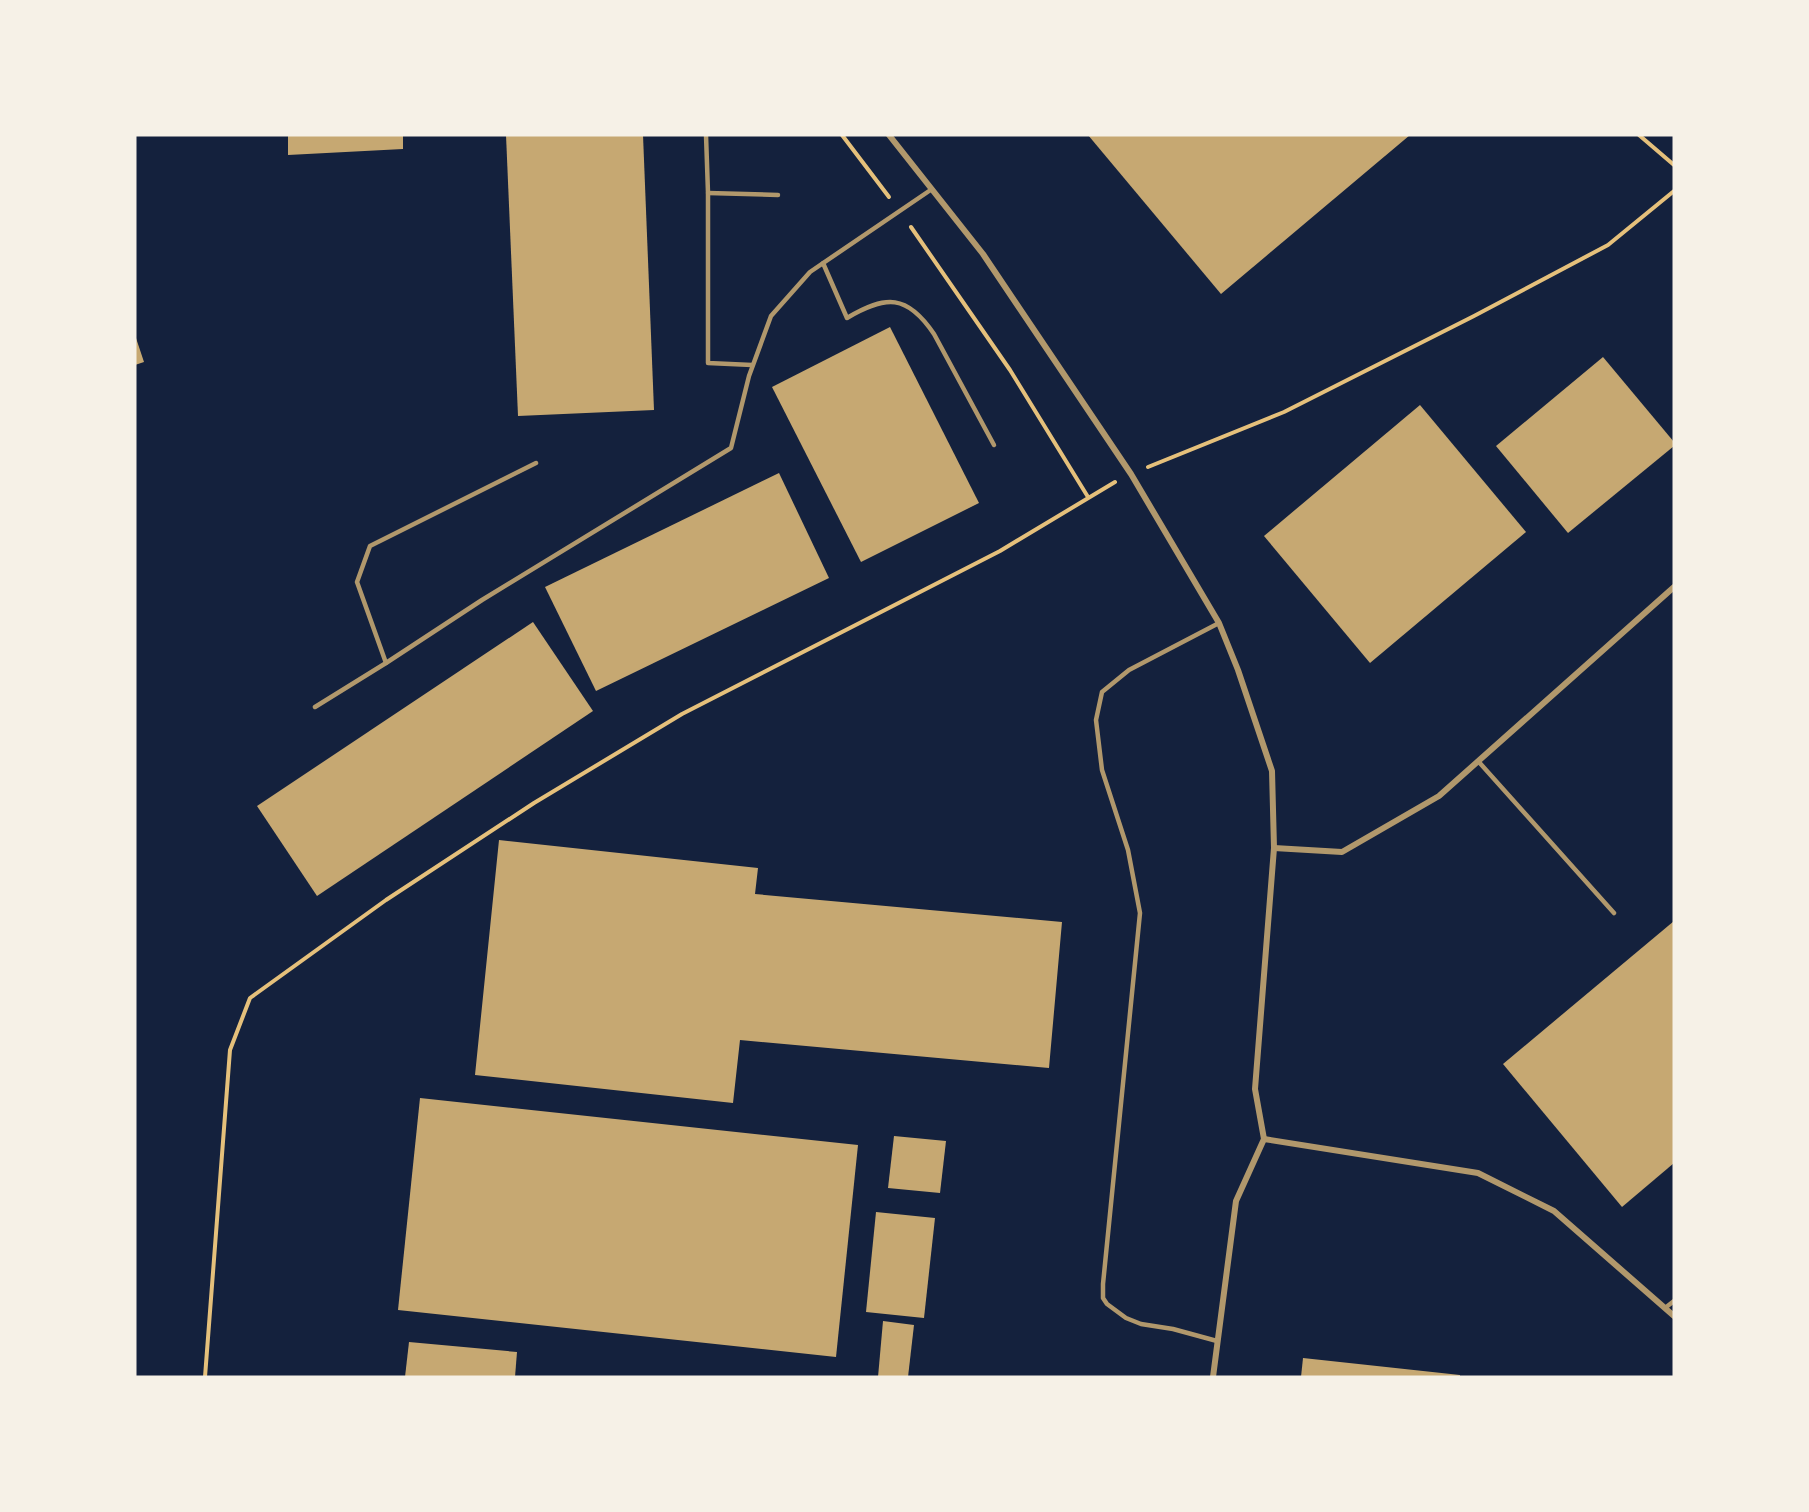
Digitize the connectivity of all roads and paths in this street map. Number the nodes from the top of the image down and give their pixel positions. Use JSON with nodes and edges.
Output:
{"nodes":[{"id":1,"x":706,"y":135,"type":"edge"},
{"id":2,"x":842,"y":135,"type":"edge"},
{"id":3,"x":889,"y":135,"type":"edge"},
{"id":4,"x":1639,"y":135,"type":"edge"},
{"id":5,"x":1674,"y":165,"type":"edge"},
{"id":6,"x":932,"y":189,"type":"junction"},
{"id":7,"x":1674,"y":191,"type":"edge"},
{"id":8,"x":708,"y":193,"type":"junction"},
{"id":9,"x":778,"y":195,"type":"dead end"},
{"id":10,"x":899,"y":211,"type":"junction"},
{"id":11,"x":823,"y":263,"type":"junction"},
{"id":12,"x":752,"y":365,"type":"junction"},
{"id":13,"x":994,"y":445,"type":"dead end"},
{"id":14,"x":536,"y":462,"type":"dead end"},
{"id":15,"x":1153,"y":465,"type":"dead end"},
{"id":16,"x":1131,"y":474,"type":"junction"},
{"id":17,"x":1088,"y":497,"type":"junction"},
{"id":18,"x":1674,"y":587,"type":"edge"},
{"id":19,"x":1219,"y":623,"type":"junction"},
{"id":20,"x":386,"y":663,"type":"junction"},
{"id":21,"x":315,"y":707,"type":"dead end"},
{"id":22,"x":1478,"y":761,"type":"junction"},
{"id":23,"x":1274,"y":848,"type":"junction"},
{"id":24,"x":1614,"y":913,"type":"dead end"},
{"id":25,"x":1264,"y":1139,"type":"junction"},
{"id":26,"x":1674,"y":1301,"type":"edge"},
{"id":27,"x":1665,"y":1308,"type":"junction"},
{"id":28,"x":1674,"y":1316,"type":"edge"},
{"id":29,"x":1217,"y":1341,"type":"junction"},
{"id":30,"x":205,"y":1377,"type":"edge"},
{"id":31,"x":1213,"y":1377,"type":"edge"}],
"edges":[{"from":1,"to":8,"type":"lane"},
{"from":2,"to":10,"type":"path"},
{"from":3,"to":6,"type":"street"},
{"from":4,"to":5,"type":"path"},
{"from":6,"to":10,"type":"lane"},
{"from":6,"to":16,"type":"street"},
{"from":7,"to":15,"type":"path"},
{"from":8,"to":9,"type":"lane"},
{"from":8,"to":12,"type":"lane"},
{"from":10,"to":11,"type":"lane"},
{"from":10,"to":17,"type":"path"},
{"from":11,"to":12,"type":"lane"},
{"from":11,"to":13,"type":"lane"},
{"from":12,"to":20,"type":"lane"},
{"from":14,"to":20,"type":"lane"},
{"from":16,"to":17,"type":"path"},
{"from":16,"to":19,"type":"street"},
{"from":17,"to":30,"type":"path"},
{"from":18,"to":22,"type":"street"},
{"from":19,"to":23,"type":"street"},
{"from":19,"to":29,"type":"lane"},
{"from":20,"to":21,"type":"lane"},
{"from":22,"to":23,"type":"street"},
{"from":22,"to":24,"type":"lane"},
{"from":23,"to":25,"type":"street"},
{"from":25,"to":27,"type":"street"},
{"from":25,"to":29,"type":"street"},
{"from":26,"to":27,"type":"lane"},
{"from":27,"to":28,"type":"street"},
{"from":29,"to":31,"type":"street"}]}
